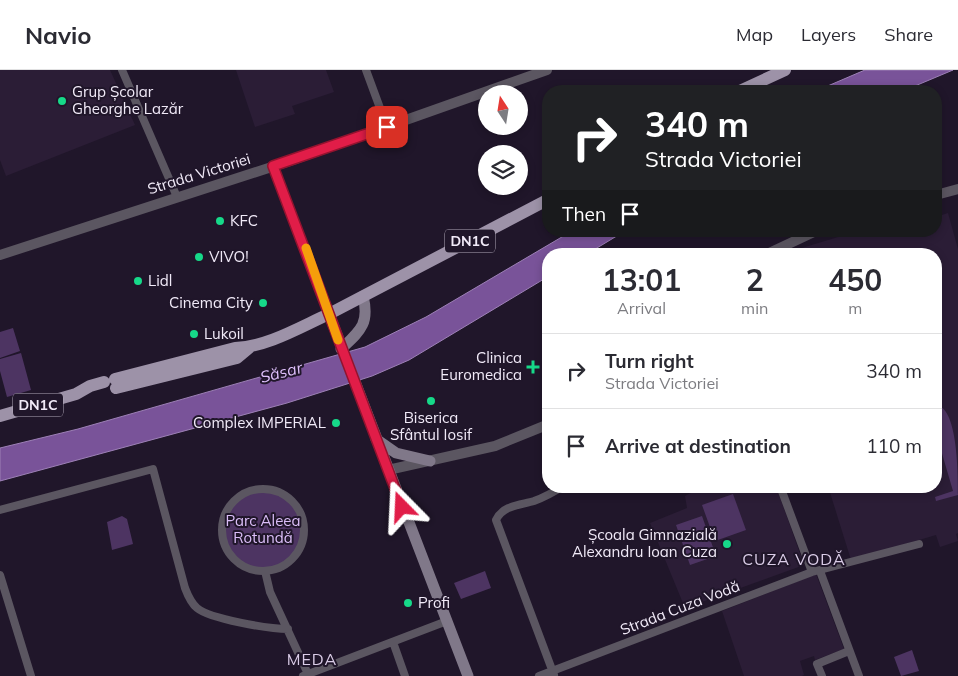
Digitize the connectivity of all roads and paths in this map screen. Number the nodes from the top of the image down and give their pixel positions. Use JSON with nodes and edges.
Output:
{"nodes":[{"id":1,"x":122,"y":70,"type":"edge"},
{"id":2,"x":366,"y":70,"type":"edge"},
{"id":3,"x":547,"y":70,"type":"edge"},
{"id":4,"x":785,"y":70,"type":"edge"},
{"id":5,"x":527,"y":73,"type":"edge"},
{"id":6,"x":753,"y":85,"type":"edge"},
{"id":7,"x":387,"y":127,"type":"junction"},
{"id":8,"x":273,"y":166,"type":"junction"},
{"id":9,"x":958,"y":189,"type":"edge"},
{"id":10,"x":942,"y":193,"type":"edge"},
{"id":11,"x":177,"y":197,"type":"junction"},
{"id":12,"x":542,"y":203,"type":"edge"},
{"id":13,"x":803,"y":237,"type":"edge"},
{"id":14,"x":780,"y":248,"type":"edge"},
{"id":15,"x":0,"y":255,"type":"edge"},
{"id":16,"x":364,"y":296,"type":"junction"},
{"id":17,"x":329,"y":314,"type":"junction"},
{"id":18,"x":341,"y":349,"type":"junction"},
{"id":19,"x":0,"y":416,"type":"edge"},
{"id":20,"x":542,"y":427,"type":"edge"},
{"id":21,"x":376,"y":439,"type":"junction"},
{"id":22,"x":430,"y":461,"type":"junction"},
{"id":23,"x":388,"y":470,"type":"junction"},
{"id":24,"x":549,"y":493,"type":"edge"},
{"id":25,"x":783,"y":493,"type":"edge"},
{"id":26,"x":0,"y":510,"type":"edge"},
{"id":27,"x":919,"y":544,"type":"dead end"},
{"id":28,"x":266,"y":571,"type":"junction"},
{"id":29,"x":816,"y":571,"type":"junction"},
{"id":30,"x":0,"y":575,"type":"edge"},
{"id":31,"x":447,"y":622,"type":"junction"},
{"id":32,"x":288,"y":629,"type":"junction"},
{"id":33,"x":393,"y":642,"type":"junction"},
{"id":34,"x":849,"y":651,"type":"junction"},
{"id":35,"x":553,"y":674,"type":"edge"},
{"id":36,"x":306,"y":675,"type":"edge"},
{"id":37,"x":31,"y":676,"type":"edge"},
{"id":38,"x":405,"y":676,"type":"edge"},
{"id":39,"x":468,"y":676,"type":"edge"},
{"id":40,"x":539,"y":676,"type":"edge"},
{"id":41,"x":822,"y":676,"type":"edge"},
{"id":42,"x":859,"y":676,"type":"edge"}],
"edges":[{"from":1,"to":11,"type":"street"},
{"from":2,"to":7,"type":"street"},
{"from":3,"to":5,"type":"street","name":"Strada Victoriei"},
{"from":4,"to":6,"type":"main road"},
{"from":5,"to":7,"type":"street","name":"Strada Victoriei"},
{"from":7,"to":8,"type":"street","name":"Strada Victoriei"},
{"from":8,"to":11,"type":"street","name":"Strada Victoriei"},
{"from":8,"to":17,"type":"street"},
{"from":9,"to":10,"type":"street"},
{"from":11,"to":15,"type":"street","name":"Strada Victoriei"},
{"from":12,"to":16,"type":"main road","number":"DN1C"},
{"from":13,"to":14,"type":"street"},
{"from":16,"to":17,"type":"main road","number":"DN1C"},
{"from":16,"to":18,"type":"main road"},
{"from":17,"to":18,"type":"main road"},
{"from":17,"to":19,"type":"main road","number":"DN1C"},
{"from":18,"to":21,"type":"main road"},
{"from":20,"to":22,"type":"street"},
{"from":21,"to":22,"type":"main road"},
{"from":21,"to":23,"type":"main road"},
{"from":22,"to":23,"type":"street"},
{"from":23,"to":31,"type":"main road"},
{"from":24,"to":35,"type":"street"},
{"from":25,"to":29,"type":"street"},
{"from":26,"to":32,"type":"street"},
{"from":27,"to":29,"type":"street","name":"Strada Cuza Vodă"},
{"from":28,"to":28,"type":"street"},
{"from":28,"to":32,"type":"street"},
{"from":29,"to":34,"type":"street"},
{"from":29,"to":35,"type":"street","name":"Strada Cuza Vodă"},
{"from":30,"to":37,"type":"street"},
{"from":31,"to":33,"type":"street"},
{"from":31,"to":39,"type":"main road"},
{"from":32,"to":36,"type":"street"},
{"from":33,"to":36,"type":"street"},
{"from":33,"to":38,"type":"street"},
{"from":34,"to":41,"type":"street"},
{"from":34,"to":42,"type":"street"},
{"from":35,"to":40,"type":"street","name":"Strada Cuza Vodă"}]}
